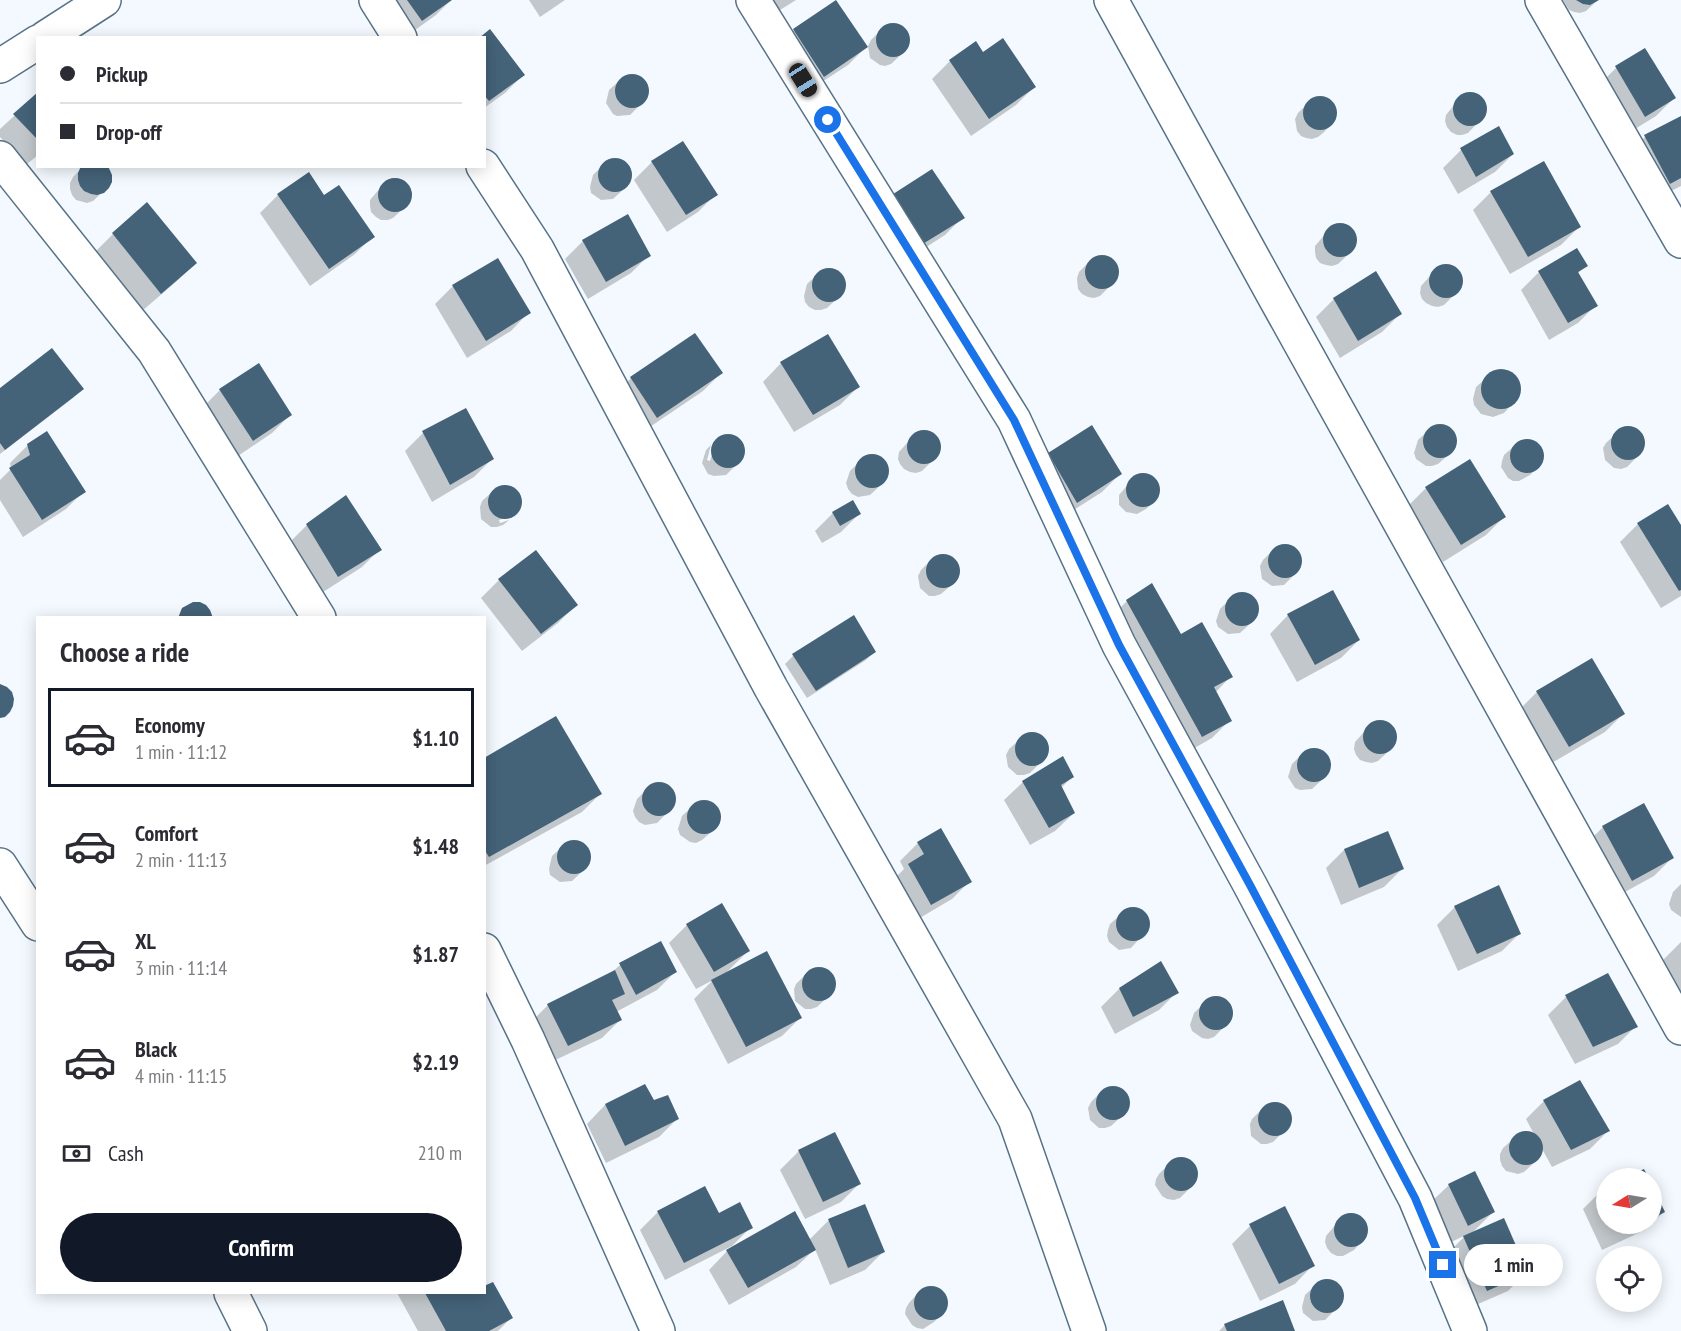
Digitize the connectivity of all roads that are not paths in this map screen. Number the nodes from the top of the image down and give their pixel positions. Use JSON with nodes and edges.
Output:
{"nodes":[{"id":1,"x":104,"y":0,"type":"edge"},
{"id":2,"x":376,"y":0,"type":"edge"},
{"id":3,"x":753,"y":0,"type":"edge"},
{"id":4,"x":1111,"y":0,"type":"edge"},
{"id":5,"x":1542,"y":0,"type":"edge"},
{"id":6,"x":48,"y":36,"type":"edge"},
{"id":7,"x":399,"y":36,"type":"edge"},
{"id":8,"x":36,"y":43,"type":"edge"},
{"id":9,"x":0,"y":66,"type":"edge"},
{"id":10,"x":0,"y":158,"type":"edge"},
{"id":11,"x":484,"y":168,"type":"edge"},
{"id":12,"x":1681,"y":241,"type":"edge"},
{"id":13,"x":317,"y":616,"type":"edge"},
{"id":14,"x":0,"y":865,"type":"edge"},
{"id":15,"x":36,"y":921,"type":"edge"},
{"id":16,"x":486,"y":954,"type":"edge"},
{"id":17,"x":1681,"y":1028,"type":"edge"},
{"id":18,"x":232,"y":1294,"type":"edge"},
{"id":19,"x":250,"y":1331,"type":"edge"},
{"id":20,"x":658,"y":1331,"type":"edge"},
{"id":21,"x":1089,"y":1331,"type":"edge"},
{"id":22,"x":1470,"y":1331,"type":"edge"}],
"edges":[{"from":1,"to":6,"type":"street"},
{"from":2,"to":7,"type":"street"},
{"from":3,"to":22,"type":"street"},
{"from":4,"to":17,"type":"street"},
{"from":5,"to":12,"type":"street"},
{"from":8,"to":9,"type":"street"},
{"from":10,"to":13,"type":"street"},
{"from":11,"to":21,"type":"street"},
{"from":14,"to":15,"type":"street"},
{"from":16,"to":20,"type":"street"},
{"from":18,"to":19,"type":"street"}]}
